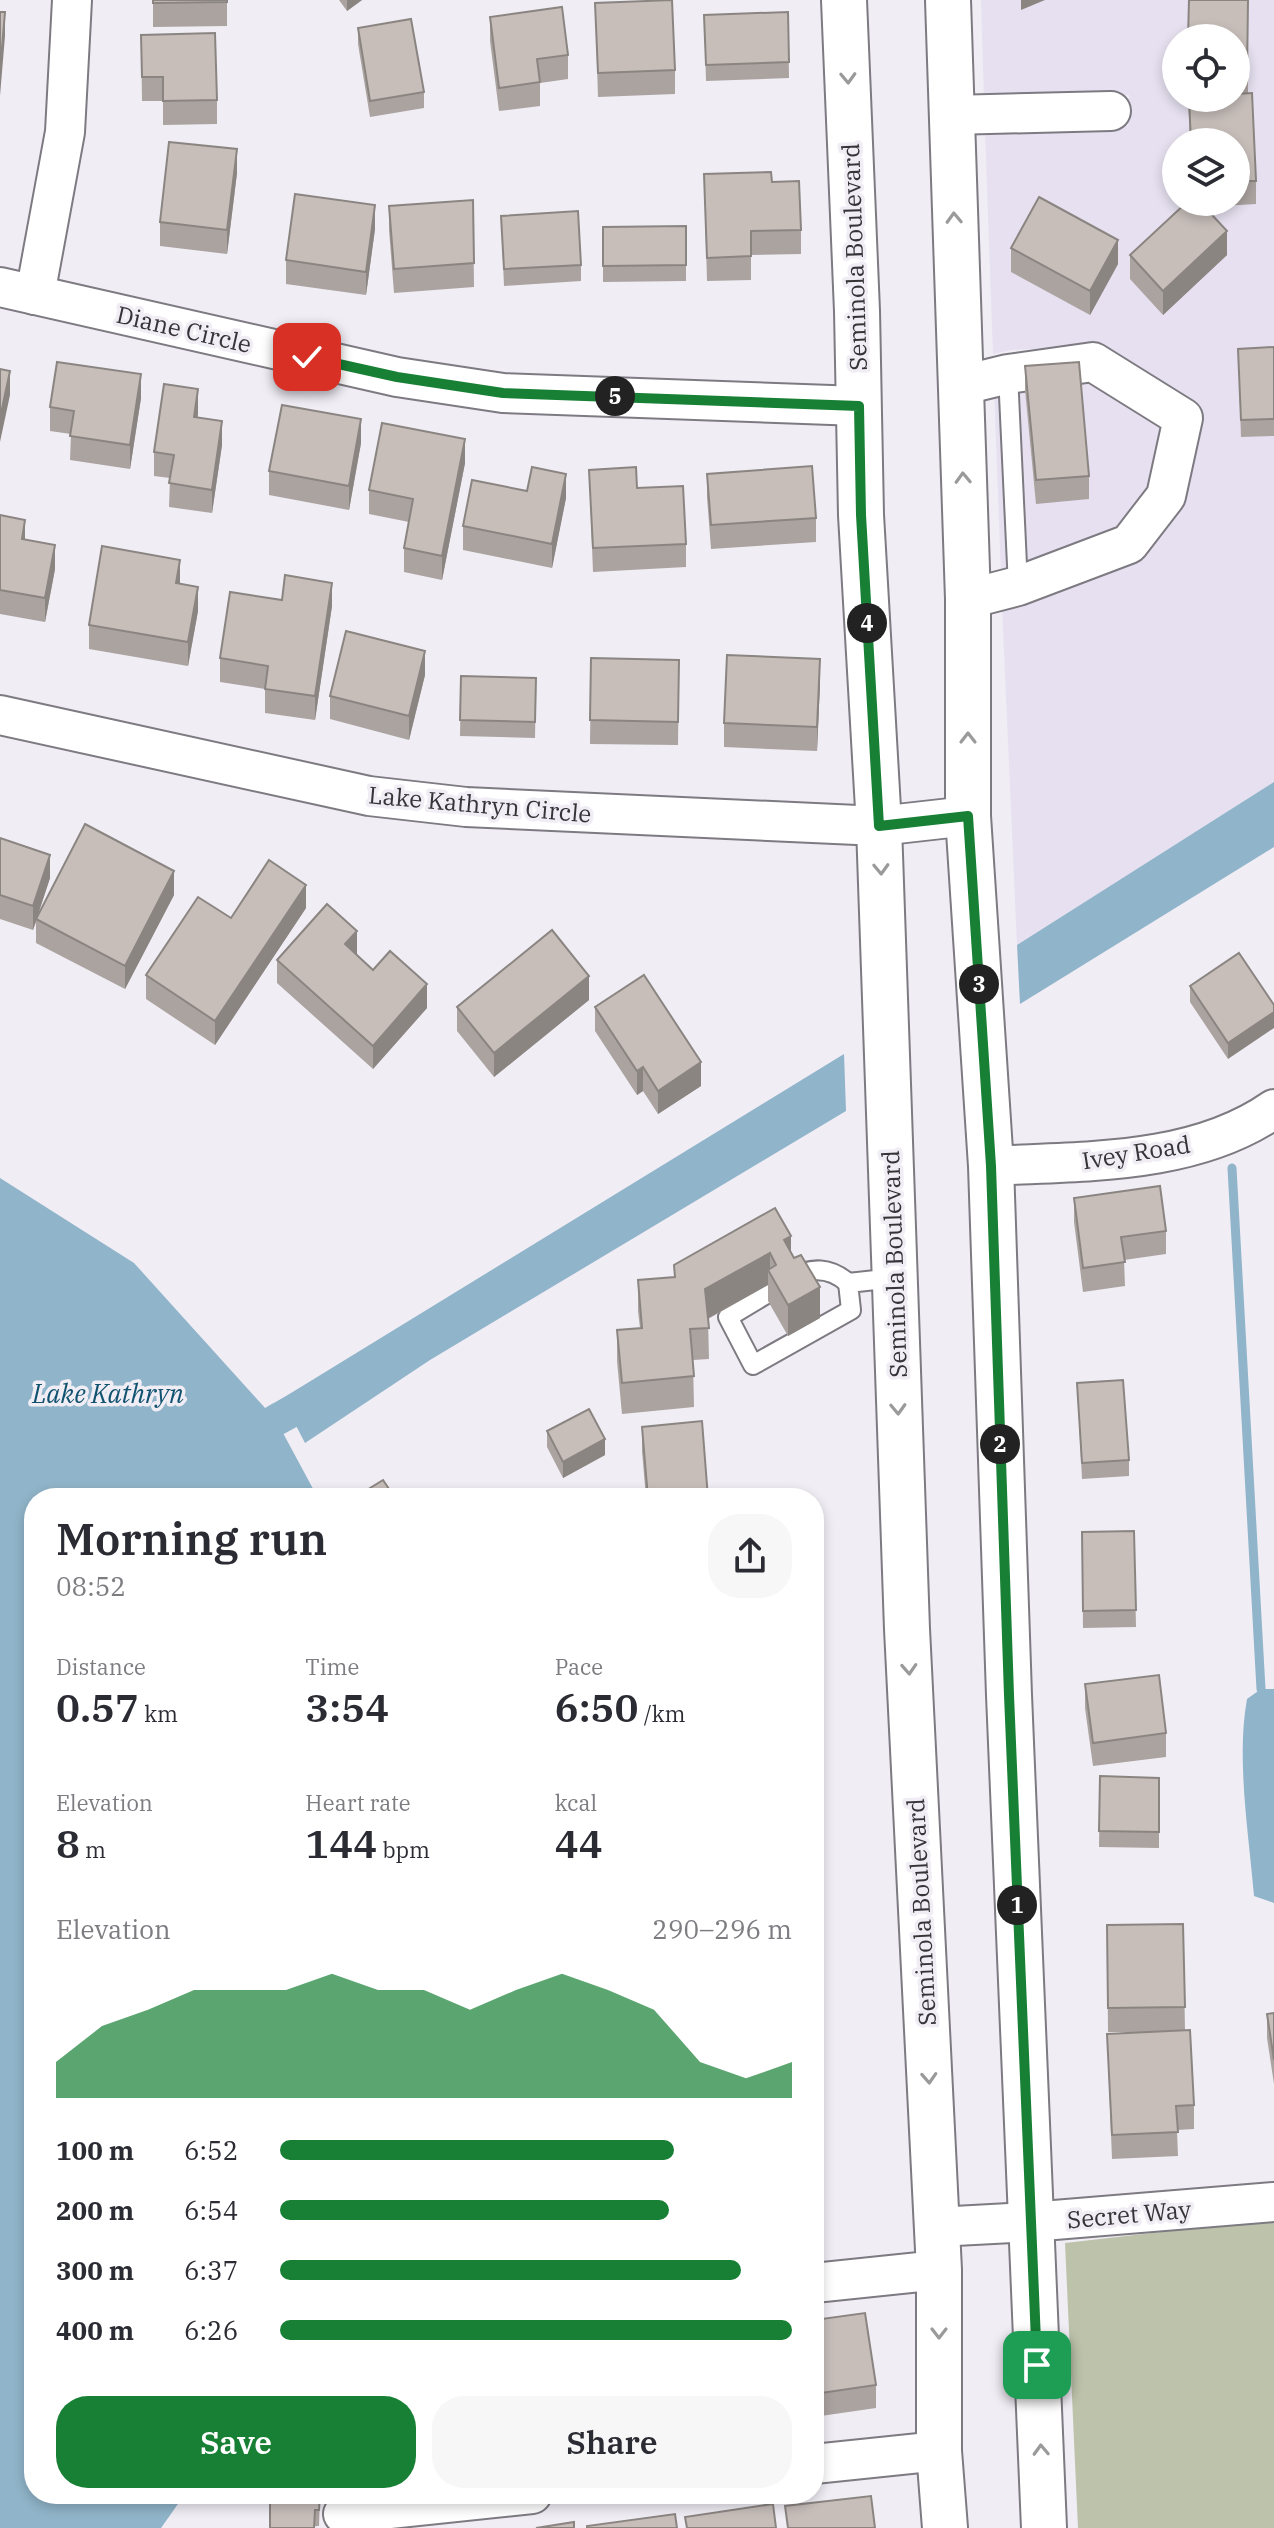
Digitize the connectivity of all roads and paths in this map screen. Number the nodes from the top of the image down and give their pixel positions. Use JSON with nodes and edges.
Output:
{"nodes":[{"id":1,"x":72,"y":0,"type":"edge"},
{"id":2,"x":844,"y":0,"type":"edge"},
{"id":3,"x":948,"y":0,"type":"edge"},
{"id":4,"x":1111,"y":111,"type":"dead end"},
{"id":5,"x":951,"y":115,"type":"junction"},
{"id":6,"x":18,"y":291,"type":"edge"},
{"id":7,"x":1008,"y":374,"type":"junction"},
{"id":8,"x":959,"y":386,"type":"junction"},
{"id":9,"x":859,"y":406,"type":"junction"},
{"id":10,"x":1018,"y":586,"type":"junction"},
{"id":11,"x":968,"y":599,"type":"junction"},
{"id":12,"x":0,"y":715,"type":"edge"},
{"id":13,"x":968,"y":816,"type":"junction"},
{"id":14,"x":879,"y":826,"type":"junction"},
{"id":15,"x":1274,"y":1109,"type":"edge"},
{"id":16,"x":991,"y":1166,"type":"junction"},
{"id":17,"x":894,"y":1278,"type":"junction"},
{"id":18,"x":848,"y":1283,"type":"junction"},
{"id":19,"x":1274,"y":2202,"type":"edge"},
{"id":20,"x":1030,"y":2222,"type":"junction"},
{"id":21,"x":936,"y":2227,"type":"junction"},
{"id":22,"x":939,"y":2270,"type":"junction"},
{"id":23,"x":824,"y":2282,"type":"edge"},
{"id":24,"x":939,"y":2451,"type":"junction"},
{"id":25,"x":824,"y":2463,"type":"edge"},
{"id":26,"x":428,"y":2504,"type":"edge"},
{"id":27,"x":344,"y":2512,"type":"edge"},
{"id":28,"x":945,"y":2528,"type":"edge"},
{"id":29,"x":1044,"y":2528,"type":"edge"}],
"edges":[{"from":1,"to":6,"type":"street","name":"Diane Circle"},
{"from":2,"to":9,"type":"main road","name":"Seminola Boulevard","one_way":true},
{"from":3,"to":5,"type":"main road"},
{"from":4,"to":5,"type":"street"},
{"from":8,"to":5,"type":"main road","one_way":true},
{"from":6,"to":9,"type":"street","name":"Diane Circle"},
{"from":7,"to":8,"type":"street"},
{"from":7,"to":10,"type":"lane"},
{"from":7,"to":10,"type":"street"},
{"from":11,"to":8,"type":"main road","one_way":true},
{"from":9,"to":14,"type":"main road","name":"Seminola Boulevard"},
{"from":10,"to":11,"type":"street"},
{"from":13,"to":11,"type":"main road","one_way":true},
{"from":12,"to":14,"type":"street","name":"Lake Kathryn Circle"},
{"from":13,"to":14,"type":"street","name":"Lake Kathryn Circle"},
{"from":13,"to":16,"type":"main road"},
{"from":14,"to":17,"type":"main road","name":"Seminola Boulevard","one_way":true},
{"from":15,"to":16,"type":"street","name":"Ivey Road"},
{"from":16,"to":20,"type":"main road"},
{"from":17,"to":18,"type":"lane"},
{"from":17,"to":21,"type":"main road","name":"Seminola Boulevard","one_way":true},
{"from":18,"to":18,"type":"lane"},
{"from":19,"to":20,"type":"street","name":"Secret Way"},
{"from":20,"to":21,"type":"street","name":"Secret Way"},
{"from":29,"to":20,"type":"main road","one_way":true},
{"from":21,"to":22,"type":"main road","name":"Seminola Boulevard"},
{"from":22,"to":23,"type":"street"},
{"from":22,"to":24,"type":"main road","name":"Seminola Boulevard","one_way":true},
{"from":24,"to":25,"type":"street"},
{"from":24,"to":28,"type":"main road","name":"Seminola Boulevard"},
{"from":26,"to":27,"type":"street"}]}
